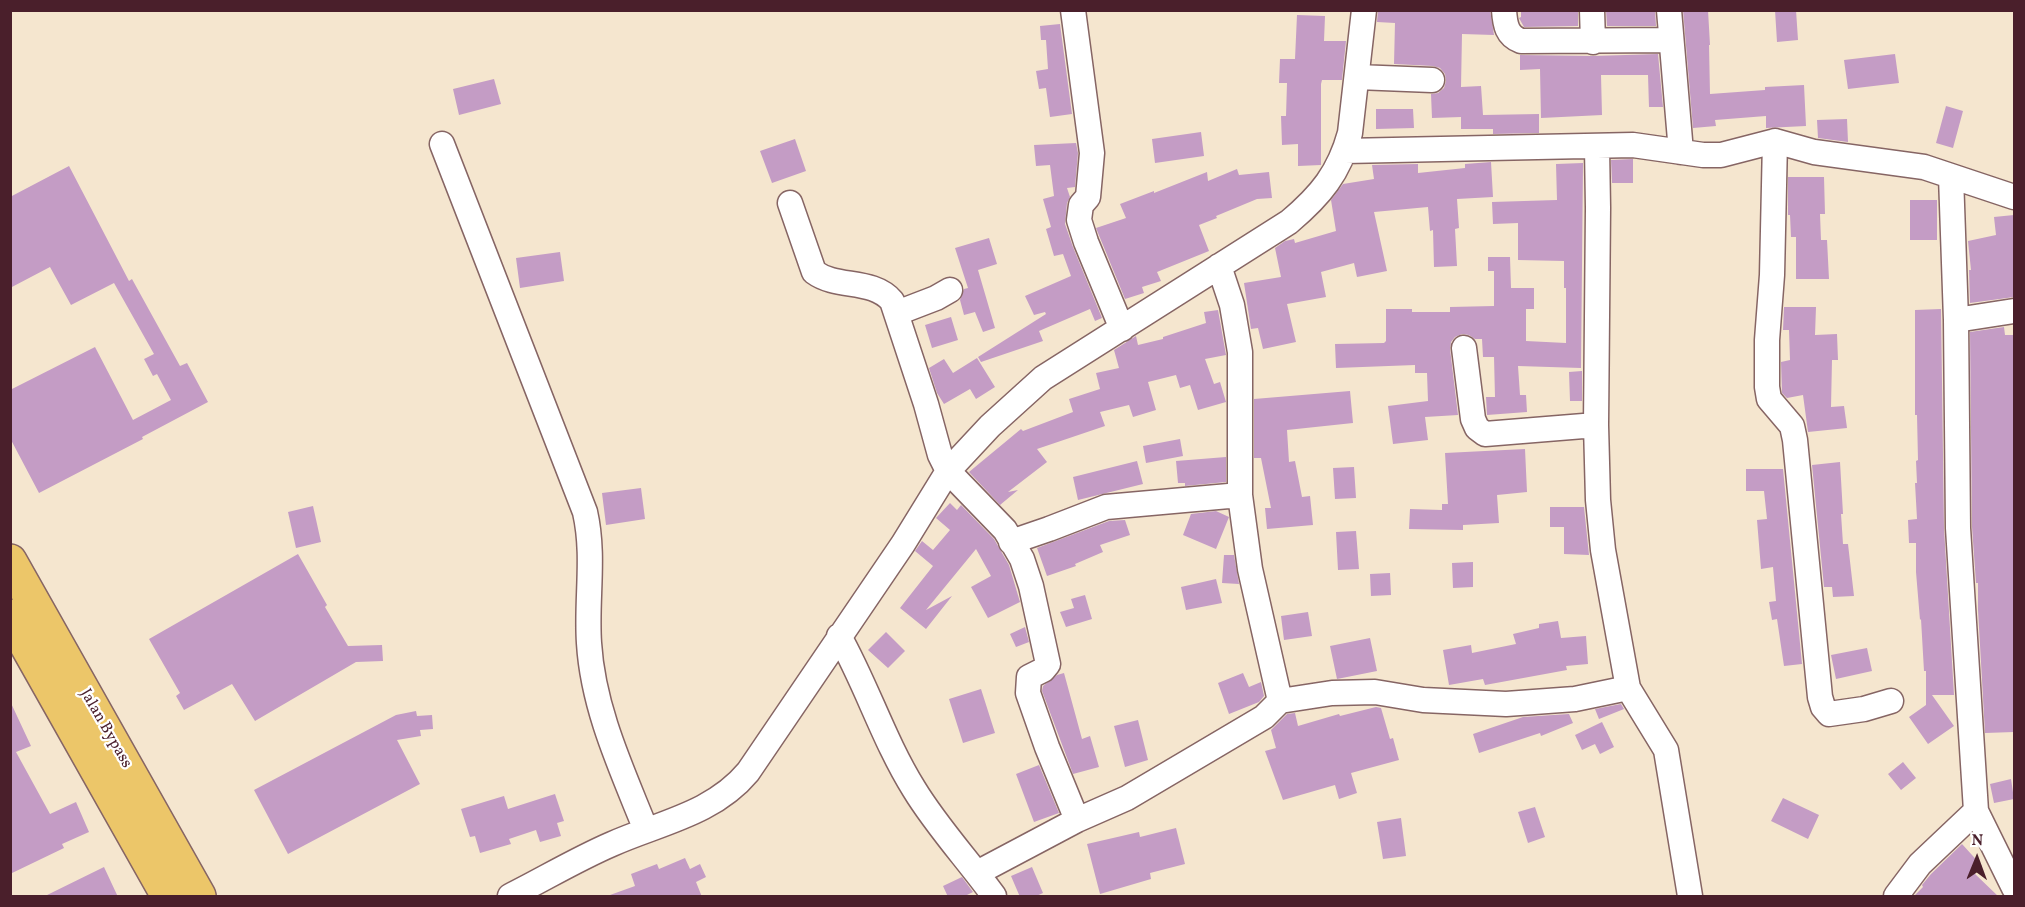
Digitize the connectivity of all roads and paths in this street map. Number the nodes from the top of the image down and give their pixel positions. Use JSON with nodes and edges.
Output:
{"nodes":[{"id":1,"x":1073,"y":10,"type":"edge"},
{"id":2,"x":1364,"y":10,"type":"edge"},
{"id":3,"x":1504,"y":10,"type":"edge"},
{"id":4,"x":1592,"y":10,"type":"edge"},
{"id":5,"x":1669,"y":10,"type":"edge"},
{"id":6,"x":1671,"y":40,"type":"junction"},
{"id":7,"x":1593,"y":42,"type":"junction"},
{"id":8,"x":1357,"y":77,"type":"junction"},
{"id":9,"x":1432,"y":80,"type":"dead end"},
{"id":10,"x":1775,"y":141,"type":"junction"},
{"id":11,"x":442,"y":144,"type":"dead end"},
{"id":12,"x":1597,"y":147,"type":"junction"},
{"id":13,"x":1345,"y":152,"type":"junction"},
{"id":14,"x":1681,"y":152,"type":"junction"},
{"id":15,"x":1951,"y":176,"type":"junction"},
{"id":16,"x":2014,"y":197,"type":"edge"},
{"id":17,"x":790,"y":203,"type":"dead end"},
{"id":18,"x":1219,"y":266,"type":"junction"},
{"id":19,"x":950,"y":291,"type":"dead end"},
{"id":20,"x":2014,"y":311,"type":"edge"},
{"id":21,"x":897,"y":314,"type":"junction"},
{"id":22,"x":1956,"y":320,"type":"junction"},
{"id":23,"x":1122,"y":329,"type":"junction"},
{"id":24,"x":1464,"y":348,"type":"dead end"},
{"id":25,"x":1596,"y":425,"type":"junction"},
{"id":26,"x":948,"y":471,"type":"junction"},
{"id":27,"x":1240,"y":495,"type":"junction"},
{"id":28,"x":1011,"y":542,"type":"junction"},
{"id":29,"x":10,"y":561,"type":"edge"},
{"id":30,"x":10,"y":616,"type":"edge"},
{"id":31,"x":839,"y":636,"type":"junction"},
{"id":32,"x":1628,"y":688,"type":"junction"},
{"id":33,"x":1280,"y":701,"type":"junction"},
{"id":34,"x":1891,"y":701,"type":"dead end"},
{"id":35,"x":1976,"y":811,"type":"junction"},
{"id":36,"x":1077,"y":820,"type":"junction"},
{"id":37,"x":646,"y":830,"type":"junction"},
{"id":38,"x":977,"y":873,"type":"junction"},
{"id":39,"x":2014,"y":888,"type":"edge"},
{"id":40,"x":168,"y":897,"type":"edge"},
{"id":41,"x":199,"y":897,"type":"edge"},
{"id":42,"x":510,"y":897,"type":"edge"},
{"id":43,"x":994,"y":897,"type":"edge"},
{"id":44,"x":1690,"y":897,"type":"edge"},
{"id":45,"x":1896,"y":897,"type":"edge"}],
"edges":[{"from":1,"to":23,"type":"street"},
{"from":2,"to":8,"type":"street"},
{"from":3,"to":7,"type":"street"},
{"from":4,"to":7,"type":"street"},
{"from":5,"to":6,"type":"street"},
{"from":6,"to":7,"type":"street"},
{"from":6,"to":14,"type":"street"},
{"from":8,"to":9,"type":"street"},
{"from":8,"to":13,"type":"street"},
{"from":10,"to":14,"type":"street"},
{"from":10,"to":15,"type":"street"},
{"from":10,"to":34,"type":"street"},
{"from":11,"to":37,"type":"street"},
{"from":12,"to":13,"type":"street"},
{"from":12,"to":14,"type":"street"},
{"from":12,"to":25,"type":"street"},
{"from":13,"to":18,"type":"street"},
{"from":15,"to":16,"type":"street"},
{"from":15,"to":22,"type":"street"},
{"from":17,"to":21,"type":"street"},
{"from":18,"to":23,"type":"street"},
{"from":18,"to":27,"type":"street"},
{"from":19,"to":21,"type":"street"},
{"from":20,"to":22,"type":"street"},
{"from":21,"to":26,"type":"street"},
{"from":22,"to":35,"type":"street"},
{"from":23,"to":26,"type":"street"},
{"from":24,"to":25,"type":"street"},
{"from":25,"to":32,"type":"street"},
{"from":26,"to":28,"type":"street"},
{"from":26,"to":31,"type":"street"},
{"from":27,"to":28,"type":"street"},
{"from":27,"to":33,"type":"street"},
{"from":28,"to":36,"type":"street"},
{"from":29,"to":41,"type":"highway","name":"Jalan Bypass"},
{"from":30,"to":40,"type":"highway","name":"Jalan Bypass"},
{"from":31,"to":37,"type":"street"},
{"from":31,"to":38,"type":"street"},
{"from":32,"to":33,"type":"street"},
{"from":32,"to":44,"type":"street"},
{"from":33,"to":36,"type":"street"},
{"from":35,"to":39,"type":"street"},
{"from":35,"to":45,"type":"street"},
{"from":36,"to":38,"type":"street"},
{"from":37,"to":42,"type":"street"},
{"from":38,"to":43,"type":"street"}]}
